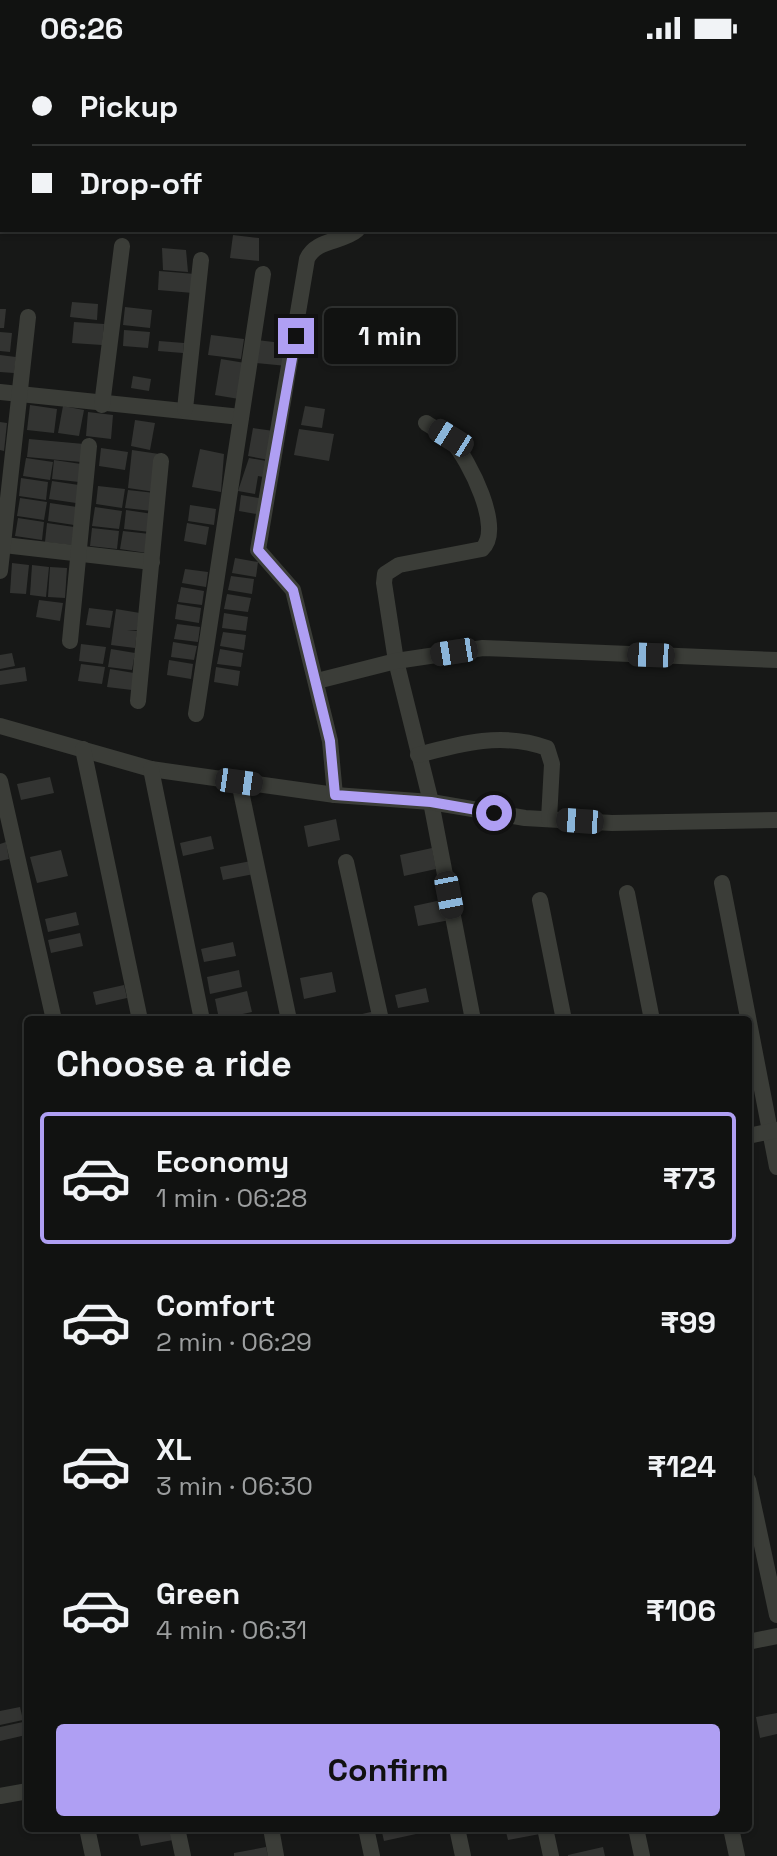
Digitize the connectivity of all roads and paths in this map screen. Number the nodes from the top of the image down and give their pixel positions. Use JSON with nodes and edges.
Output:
{"nodes":[{"id":1,"x":354,"y":232,"type":"edge"},
{"id":2,"x":122,"y":246,"type":"dead end"},
{"id":3,"x":201,"y":260,"type":"dead end"},
{"id":4,"x":263,"y":274,"type":"dead end"},
{"id":5,"x":28,"y":317,"type":"dead end"},
{"id":6,"x":0,"y":392,"type":"edge"},
{"id":7,"x":18,"y":394,"type":"junction"},
{"id":8,"x":102,"y":405,"type":"junction"},
{"id":9,"x":185,"y":409,"type":"junction"},
{"id":10,"x":241,"y":417,"type":"junction"},
{"id":11,"x":426,"y":423,"type":"dead end"},
{"id":12,"x":89,"y":446,"type":"dead end"},
{"id":13,"x":161,"y":461,"type":"dead end"},
{"id":14,"x":4,"y":545,"type":"junction"},
{"id":15,"x":79,"y":553,"type":"junction"},
{"id":16,"x":152,"y":562,"type":"junction"},
{"id":17,"x":0,"y":571,"type":"edge"},
{"id":18,"x":70,"y":641,"type":"dead end"},
{"id":19,"x":777,"y":660,"type":"edge"},
{"id":20,"x":396,"y":661,"type":"junction"},
{"id":21,"x":317,"y":681,"type":"junction"},
{"id":22,"x":138,"y":701,"type":"dead end"},
{"id":23,"x":196,"y":714,"type":"dead end"},
{"id":24,"x":0,"y":726,"type":"edge"},
{"id":25,"x":83,"y":749,"type":"junction"},
{"id":26,"x":418,"y":755,"type":"junction"},
{"id":27,"x":151,"y":769,"type":"junction"},
{"id":28,"x":0,"y":781,"type":"edge"},
{"id":29,"x":239,"y":782,"type":"junction"},
{"id":30,"x":335,"y":795,"type":"junction"},
{"id":31,"x":431,"y":802,"type":"junction"},
{"id":32,"x":549,"y":819,"type":"junction"},
{"id":33,"x":777,"y":820,"type":"edge"},
{"id":34,"x":346,"y":862,"type":"dead end"},
{"id":35,"x":722,"y":883,"type":"dead end"},
{"id":36,"x":627,"y":893,"type":"dead end"},
{"id":37,"x":540,"y":900,"type":"dead end"},
{"id":38,"x":53,"y":1016,"type":"edge"},
{"id":39,"x":139,"y":1016,"type":"edge"},
{"id":40,"x":201,"y":1016,"type":"edge"},
{"id":41,"x":288,"y":1016,"type":"edge"},
{"id":42,"x":380,"y":1016,"type":"edge"},
{"id":43,"x":472,"y":1016,"type":"edge"},
{"id":44,"x":563,"y":1016,"type":"edge"},
{"id":45,"x":651,"y":1016,"type":"edge"},
{"id":46,"x":750,"y":1016,"type":"edge"},
{"id":47,"x":752,"y":1026,"type":"edge"},
{"id":48,"x":774,"y":1131,"type":"edge"},
{"id":49,"x":752,"y":1135,"type":"edge"},
{"id":50,"x":777,"y":1167,"type":"edge"},
{"id":51,"x":752,"y":1499,"type":"edge"},
{"id":52,"x":777,"y":1615,"type":"edge"},
{"id":53,"x":777,"y":1636,"type":"edge"},
{"id":54,"x":752,"y":1641,"type":"edge"},
{"id":55,"x":24,"y":1792,"type":"edge"},
{"id":56,"x":0,"y":1796,"type":"edge"},
{"id":57,"x":88,"y":1832,"type":"edge"},
{"id":58,"x":178,"y":1832,"type":"edge"},
{"id":59,"x":272,"y":1832,"type":"edge"},
{"id":60,"x":367,"y":1832,"type":"edge"},
{"id":61,"x":458,"y":1832,"type":"edge"},
{"id":62,"x":546,"y":1832,"type":"edge"},
{"id":63,"x":637,"y":1832,"type":"edge"},
{"id":64,"x":732,"y":1832,"type":"edge"},
{"id":65,"x":93,"y":1856,"type":"edge"},
{"id":66,"x":183,"y":1856,"type":"edge"},
{"id":67,"x":276,"y":1856,"type":"edge"},
{"id":68,"x":372,"y":1856,"type":"edge"},
{"id":69,"x":463,"y":1856,"type":"edge"},
{"id":70,"x":551,"y":1856,"type":"edge"},
{"id":71,"x":642,"y":1856,"type":"edge"},
{"id":72,"x":737,"y":1856,"type":"edge"}],
"edges":[{"from":1,"to":21,"type":"street"},
{"from":2,"to":8,"type":"street"},
{"from":3,"to":9,"type":"street"},
{"from":4,"to":10,"type":"street"},
{"from":5,"to":7,"type":"street"},
{"from":6,"to":7,"type":"street"},
{"from":7,"to":8,"type":"street"},
{"from":7,"to":14,"type":"street"},
{"from":8,"to":9,"type":"street"},
{"from":9,"to":10,"type":"street"},
{"from":10,"to":23,"type":"street"},
{"from":11,"to":20,"type":"street"},
{"from":12,"to":15,"type":"street"},
{"from":13,"to":16,"type":"street"},
{"from":14,"to":15,"type":"street"},
{"from":14,"to":17,"type":"street"},
{"from":15,"to":16,"type":"street"},
{"from":15,"to":18,"type":"street"},
{"from":16,"to":22,"type":"street"},
{"from":19,"to":20,"type":"street"},
{"from":20,"to":21,"type":"street"},
{"from":20,"to":26,"type":"street"},
{"from":21,"to":30,"type":"street"},
{"from":24,"to":25,"type":"street"},
{"from":25,"to":27,"type":"street"},
{"from":25,"to":39,"type":"street"},
{"from":26,"to":31,"type":"street"},
{"from":26,"to":32,"type":"street"},
{"from":27,"to":29,"type":"street"},
{"from":27,"to":40,"type":"street"},
{"from":28,"to":38,"type":"street"},
{"from":29,"to":30,"type":"street"},
{"from":29,"to":41,"type":"street"},
{"from":30,"to":31,"type":"street"},
{"from":31,"to":32,"type":"street"},
{"from":31,"to":43,"type":"street"},
{"from":32,"to":33,"type":"street"},
{"from":34,"to":42,"type":"street"},
{"from":35,"to":46,"type":"street"},
{"from":36,"to":45,"type":"street"},
{"from":37,"to":44,"type":"street"},
{"from":47,"to":48,"type":"street"},
{"from":48,"to":49,"type":"street"},
{"from":48,"to":50,"type":"street"},
{"from":51,"to":52,"type":"street"},
{"from":53,"to":54,"type":"street"},
{"from":55,"to":56,"type":"street"},
{"from":57,"to":65,"type":"street"},
{"from":58,"to":66,"type":"street"},
{"from":59,"to":67,"type":"street"},
{"from":60,"to":68,"type":"street"},
{"from":61,"to":69,"type":"street"},
{"from":62,"to":70,"type":"street"},
{"from":63,"to":71,"type":"street"},
{"from":64,"to":72,"type":"street"}]}
